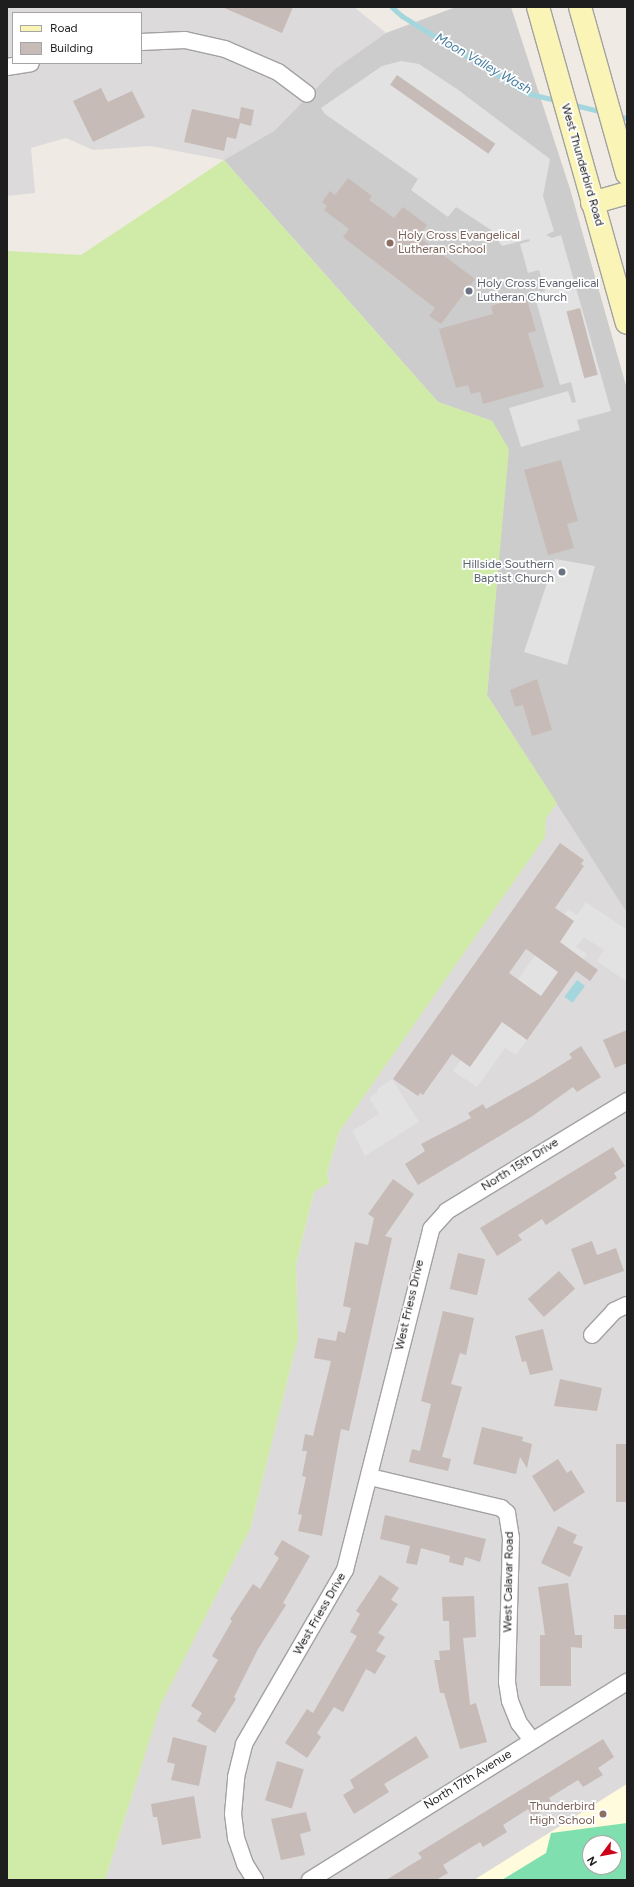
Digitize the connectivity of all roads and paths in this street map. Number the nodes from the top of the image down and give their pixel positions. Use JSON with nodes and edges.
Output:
{"nodes":[{"id":1,"x":538,"y":7,"type":"edge"},
{"id":2,"x":580,"y":7,"type":"edge"},
{"id":3,"x":142,"y":42,"type":"edge"},
{"id":4,"x":25,"y":64,"type":"edge"},
{"id":5,"x":7,"y":67,"type":"edge"},
{"id":6,"x":307,"y":94,"type":"dead end"},
{"id":7,"x":627,"y":174,"type":"edge"},
{"id":8,"x":627,"y":193,"type":"edge"},
{"id":9,"x":592,"y":203,"type":"junction"},
{"id":10,"x":627,"y":323,"type":"edge"},
{"id":11,"x":627,"y":1101,"type":"edge"},
{"id":12,"x":426,"y":1242,"type":"joint"},
{"id":13,"x":627,"y":1305,"type":"edge"},
{"id":14,"x":592,"y":1335,"type":"dead end"},
{"id":15,"x":370,"y":1477,"type":"junction"},
{"id":16,"x":627,"y":1682,"type":"edge"},
{"id":17,"x":532,"y":1740,"type":"junction"},
{"id":18,"x":255,"y":1880,"type":"edge"},
{"id":19,"x":310,"y":1880,"type":"edge"}],
"edges":[{"from":1,"to":9,"type":"main road","name":"West Thunderbird Road"},
{"from":2,"to":7,"type":"main road"},
{"from":3,"to":6,"type":"street"},
{"from":4,"to":5,"type":"street"},
{"from":8,"to":9,"type":"main road"},
{"from":9,"to":10,"type":"main road","name":"West Thunderbird Road"},
{"from":11,"to":12,"type":"street","name":"North 15th Drive"},
{"from":12,"to":15,"type":"street","name":"West Friess Drive"},
{"from":13,"to":14,"type":"street"},
{"from":15,"to":17,"type":"street","name":"West Calavar Road"},
{"from":15,"to":18,"type":"street","name":"West Friess Drive"},
{"from":16,"to":17,"type":"street","name":"North 17th Avenue"},
{"from":17,"to":19,"type":"street","name":"North 17th Avenue"}]}
